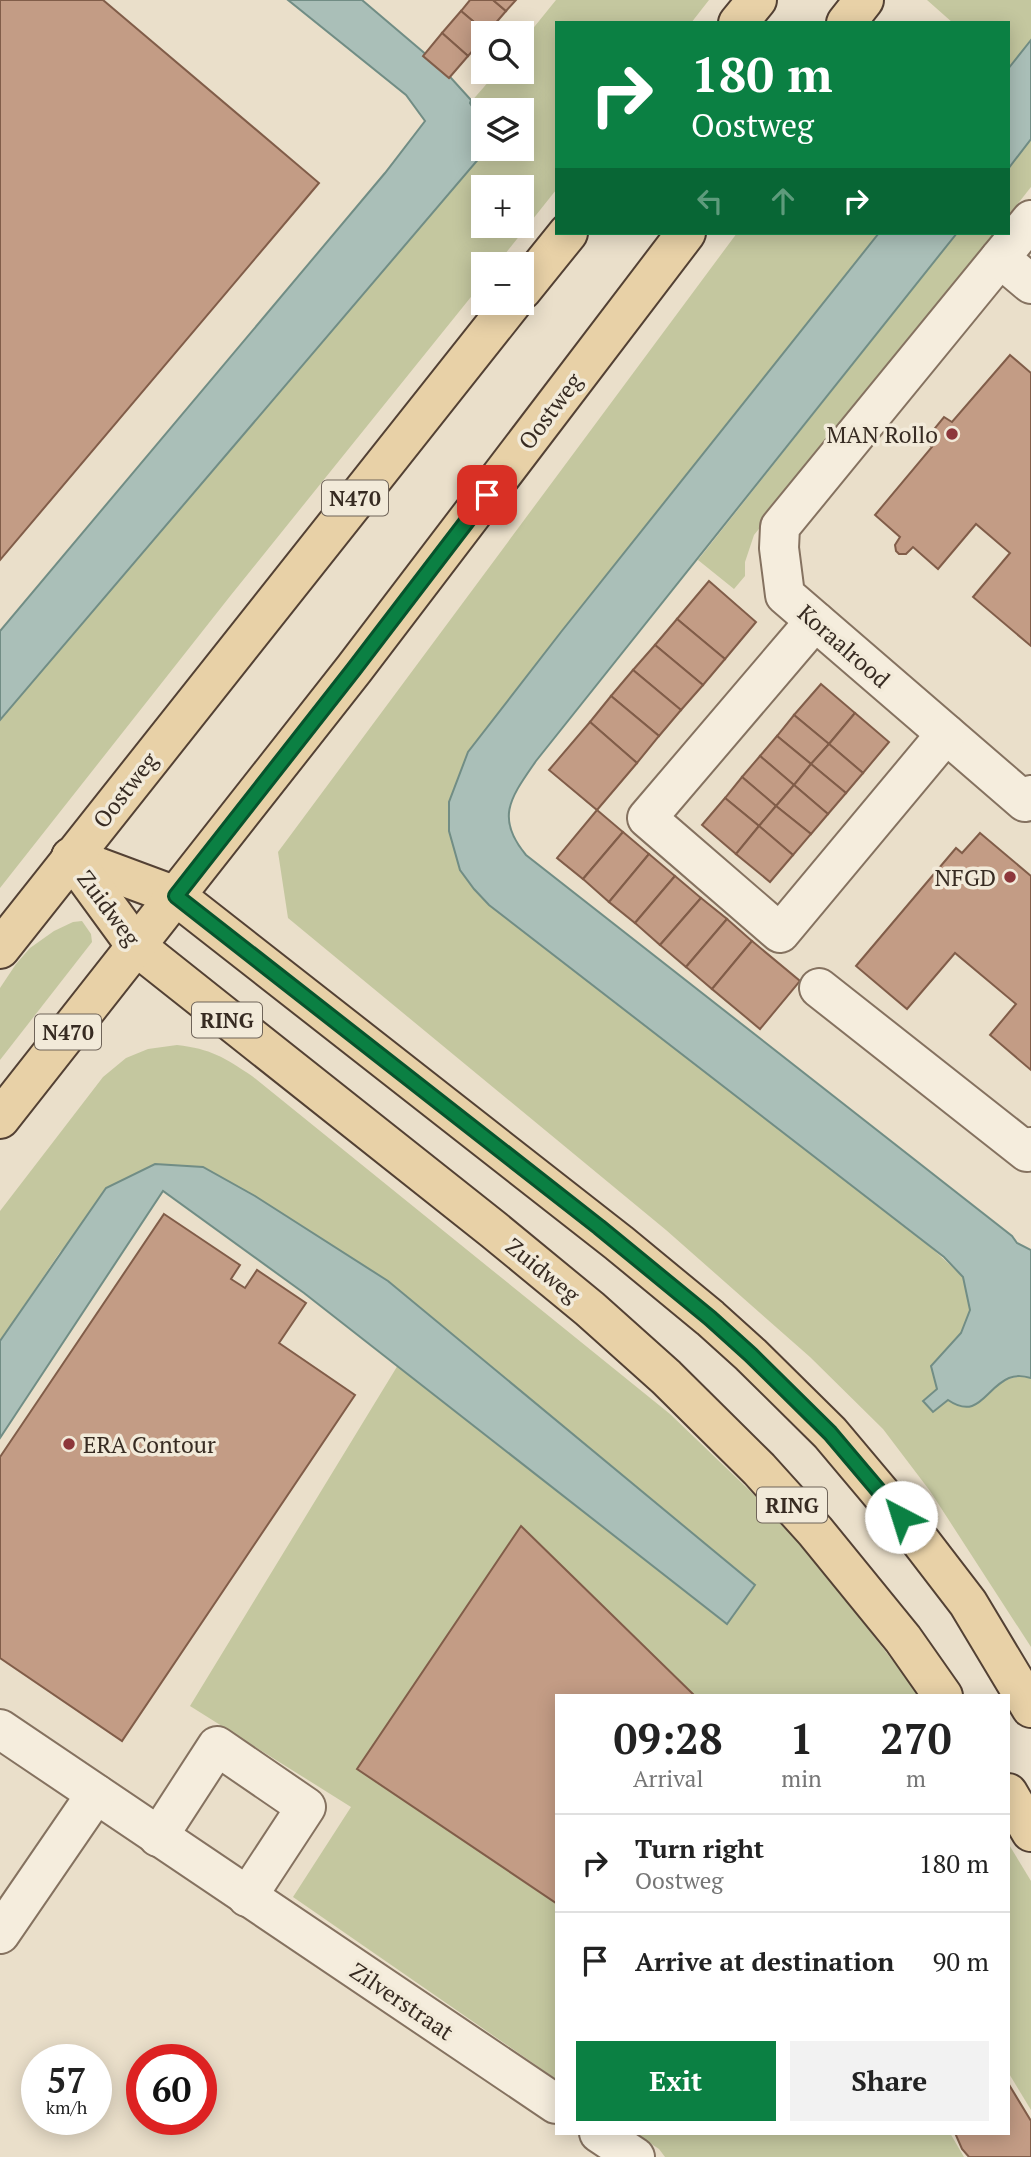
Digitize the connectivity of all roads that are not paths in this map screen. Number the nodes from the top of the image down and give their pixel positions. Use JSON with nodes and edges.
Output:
{"nodes":[{"id":1,"x":757,"y":0,"type":"edge"},
{"id":2,"x":864,"y":0,"type":"edge"},
{"id":3,"x":740,"y":21,"type":"edge"},
{"id":4,"x":848,"y":21,"type":"edge"},
{"id":5,"x":1031,"y":220,"type":"edge"},
{"id":6,"x":566,"y":235,"type":"edge"},
{"id":7,"x":684,"y":235,"type":"edge"},
{"id":8,"x":1000,"y":258,"type":"junction"},
{"id":9,"x":534,"y":275,"type":"edge"},
{"id":10,"x":1031,"y":285,"type":"edge"},
{"id":11,"x":502,"y":315,"type":"edge"},
{"id":12,"x":815,"y":621,"type":"junction"},
{"id":13,"x":946,"y":734,"type":"junction"},
{"id":14,"x":1029,"y":801,"type":"edge"},
{"id":15,"x":71,"y":857,"type":"junction"},
{"id":16,"x":176,"y":896,"type":"junction"},
{"id":17,"x":136,"y":946,"type":"junction"},
{"id":18,"x":0,"y":949,"type":"edge"},
{"id":19,"x":819,"y":988,"type":"dead end"},
{"id":20,"x":0,"y":1118,"type":"edge"},
{"id":21,"x":1031,"y":1147,"type":"edge"},
{"id":22,"x":942,"y":1694,"type":"edge"},
{"id":23,"x":1031,"y":1708,"type":"edge"},
{"id":24,"x":0,"y":1729,"type":"edge"},
{"id":25,"x":96,"y":1794,"type":"junction"},
{"id":26,"x":1010,"y":1796,"type":"edge"},
{"id":27,"x":1031,"y":1832,"type":"edge"},
{"id":28,"x":158,"y":1837,"type":"junction"},
{"id":29,"x":247,"y":1897,"type":"junction"},
{"id":30,"x":0,"y":1934,"type":"edge"},
{"id":31,"x":555,"y":2103,"type":"edge"},
{"id":32,"x":602,"y":2135,"type":"edge"},
{"id":33,"x":635,"y":2157,"type":"edge"}],
"edges":[{"from":1,"to":3,"type":"main road"},
{"from":2,"to":4,"type":"main road"},
{"from":5,"to":8,"type":"street","name":"Koraalrood"},
{"from":6,"to":9,"type":"main road"},
{"from":7,"to":16,"type":"main road","name":"Oostweg","number":"N470"},
{"from":8,"to":10,"type":"street"},
{"from":8,"to":12,"type":"street","name":"Koraalrood"},
{"from":11,"to":15,"type":"main road","name":"Oostweg","number":"N470"},
{"from":12,"to":13,"type":"street","name":"Koraalrood"},
{"from":12,"to":13,"type":"street"},
{"from":13,"to":14,"type":"street","name":"Koraalrood"},
{"from":15,"to":16,"type":"main road","name":"Zuidweg","number":"RING"},
{"from":15,"to":17,"type":"main road","name":"Zuidweg"},
{"from":15,"to":18,"type":"main road","name":"Oostweg","number":"N470"},
{"from":16,"to":17,"type":"main road","name":"Oostweg","number":"N470"},
{"from":16,"to":23,"type":"main road","name":"Zuidweg","number":"RING"},
{"from":17,"to":20,"type":"main road","name":"Oostweg","number":"N470"},
{"from":17,"to":22,"type":"main road","name":"Zuidweg","number":"RING"},
{"from":19,"to":21,"type":"street"},
{"from":24,"to":25,"type":"street","name":"Zilverstraat"},
{"from":25,"to":28,"type":"street","name":"Zilverstraat"},
{"from":25,"to":30,"type":"street"},
{"from":26,"to":27,"type":"main road"},
{"from":28,"to":29,"type":"street","name":"Zilverstraat"},
{"from":28,"to":29,"type":"street"},
{"from":29,"to":31,"type":"street","name":"Zilverstraat"},
{"from":32,"to":33,"type":"street"}]}
